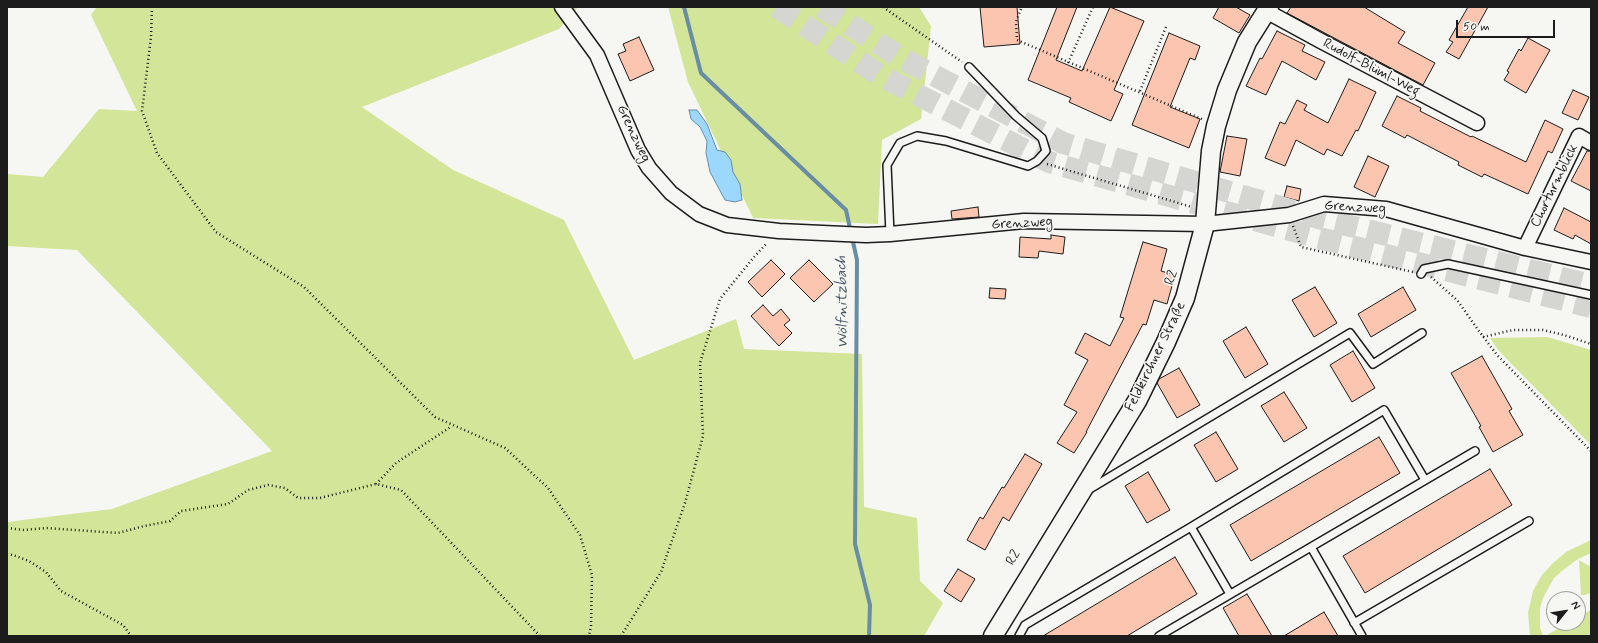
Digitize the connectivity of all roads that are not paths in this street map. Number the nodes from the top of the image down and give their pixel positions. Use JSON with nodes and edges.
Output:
{"nodes":[{"id":1,"x":562,"y":7,"type":"edge"},
{"id":2,"x":1267,"y":9,"type":"edge"},
{"id":3,"x":968,"y":67,"type":"road end"},
{"id":4,"x":1477,"y":123,"type":"dead end"},
{"id":5,"x":1591,"y":143,"type":"edge"},
{"id":6,"x":1200,"y":224,"type":"junction"},
{"id":7,"x":890,"y":234,"type":"junction"},
{"id":8,"x":1525,"y":248,"type":"junction"},
{"id":9,"x":1591,"y":262,"type":"edge"},
{"id":10,"x":1420,"y":274,"type":"road end"},
{"id":11,"x":1591,"y":295,"type":"edge"},
{"id":12,"x":1422,"y":333,"type":"dead end"},
{"id":13,"x":1475,"y":451,"type":"dead end"},
{"id":14,"x":1425,"y":480,"type":"junction"},
{"id":15,"x":1080,"y":495,"type":"junction"},
{"id":16,"x":1529,"y":521,"type":"dead end"},
{"id":17,"x":1191,"y":527,"type":"junction"},
{"id":18,"x":1311,"y":548,"type":"junction"},
{"id":19,"x":1230,"y":594,"type":"junction"},
{"id":20,"x":1354,"y":623,"type":"junction"},
{"id":21,"x":993,"y":636,"type":"edge"},
{"id":22,"x":1019,"y":636,"type":"edge"},
{"id":23,"x":1159,"y":636,"type":"edge"},
{"id":24,"x":1362,"y":636,"type":"edge"}],
"edges":[{"from":1,"to":7,"type":"street","name":"Grenzweg"},
{"from":2,"to":4,"type":"street","name":"Rudolf-Blüml-Weg"},
{"from":2,"to":6,"type":"street","name":"Feldkirchner Straße"},
{"from":3,"to":7,"type":"lane"},
{"from":5,"to":8,"type":"street","name":"Chorturmblick"},
{"from":6,"to":7,"type":"street","name":"Grenzweg"},
{"from":6,"to":8,"type":"street","name":"Grenzweg"},
{"from":6,"to":15,"type":"street","name":"Feldkirchner Straße"},
{"from":8,"to":9,"type":"street","name":"Grenzweg"},
{"from":10,"to":11,"type":"lane"},
{"from":12,"to":15,"type":"lane"},
{"from":13,"to":14,"type":"lane"},
{"from":14,"to":17,"type":"lane"},
{"from":14,"to":18,"type":"lane"},
{"from":15,"to":21,"type":"street","name":"Feldkirchner Straße"},
{"from":16,"to":20,"type":"lane"},
{"from":17,"to":19,"type":"lane"},
{"from":17,"to":22,"type":"lane"},
{"from":18,"to":19,"type":"lane"},
{"from":18,"to":20,"type":"lane"},
{"from":19,"to":23,"type":"lane"},
{"from":20,"to":24,"type":"lane"}]}
